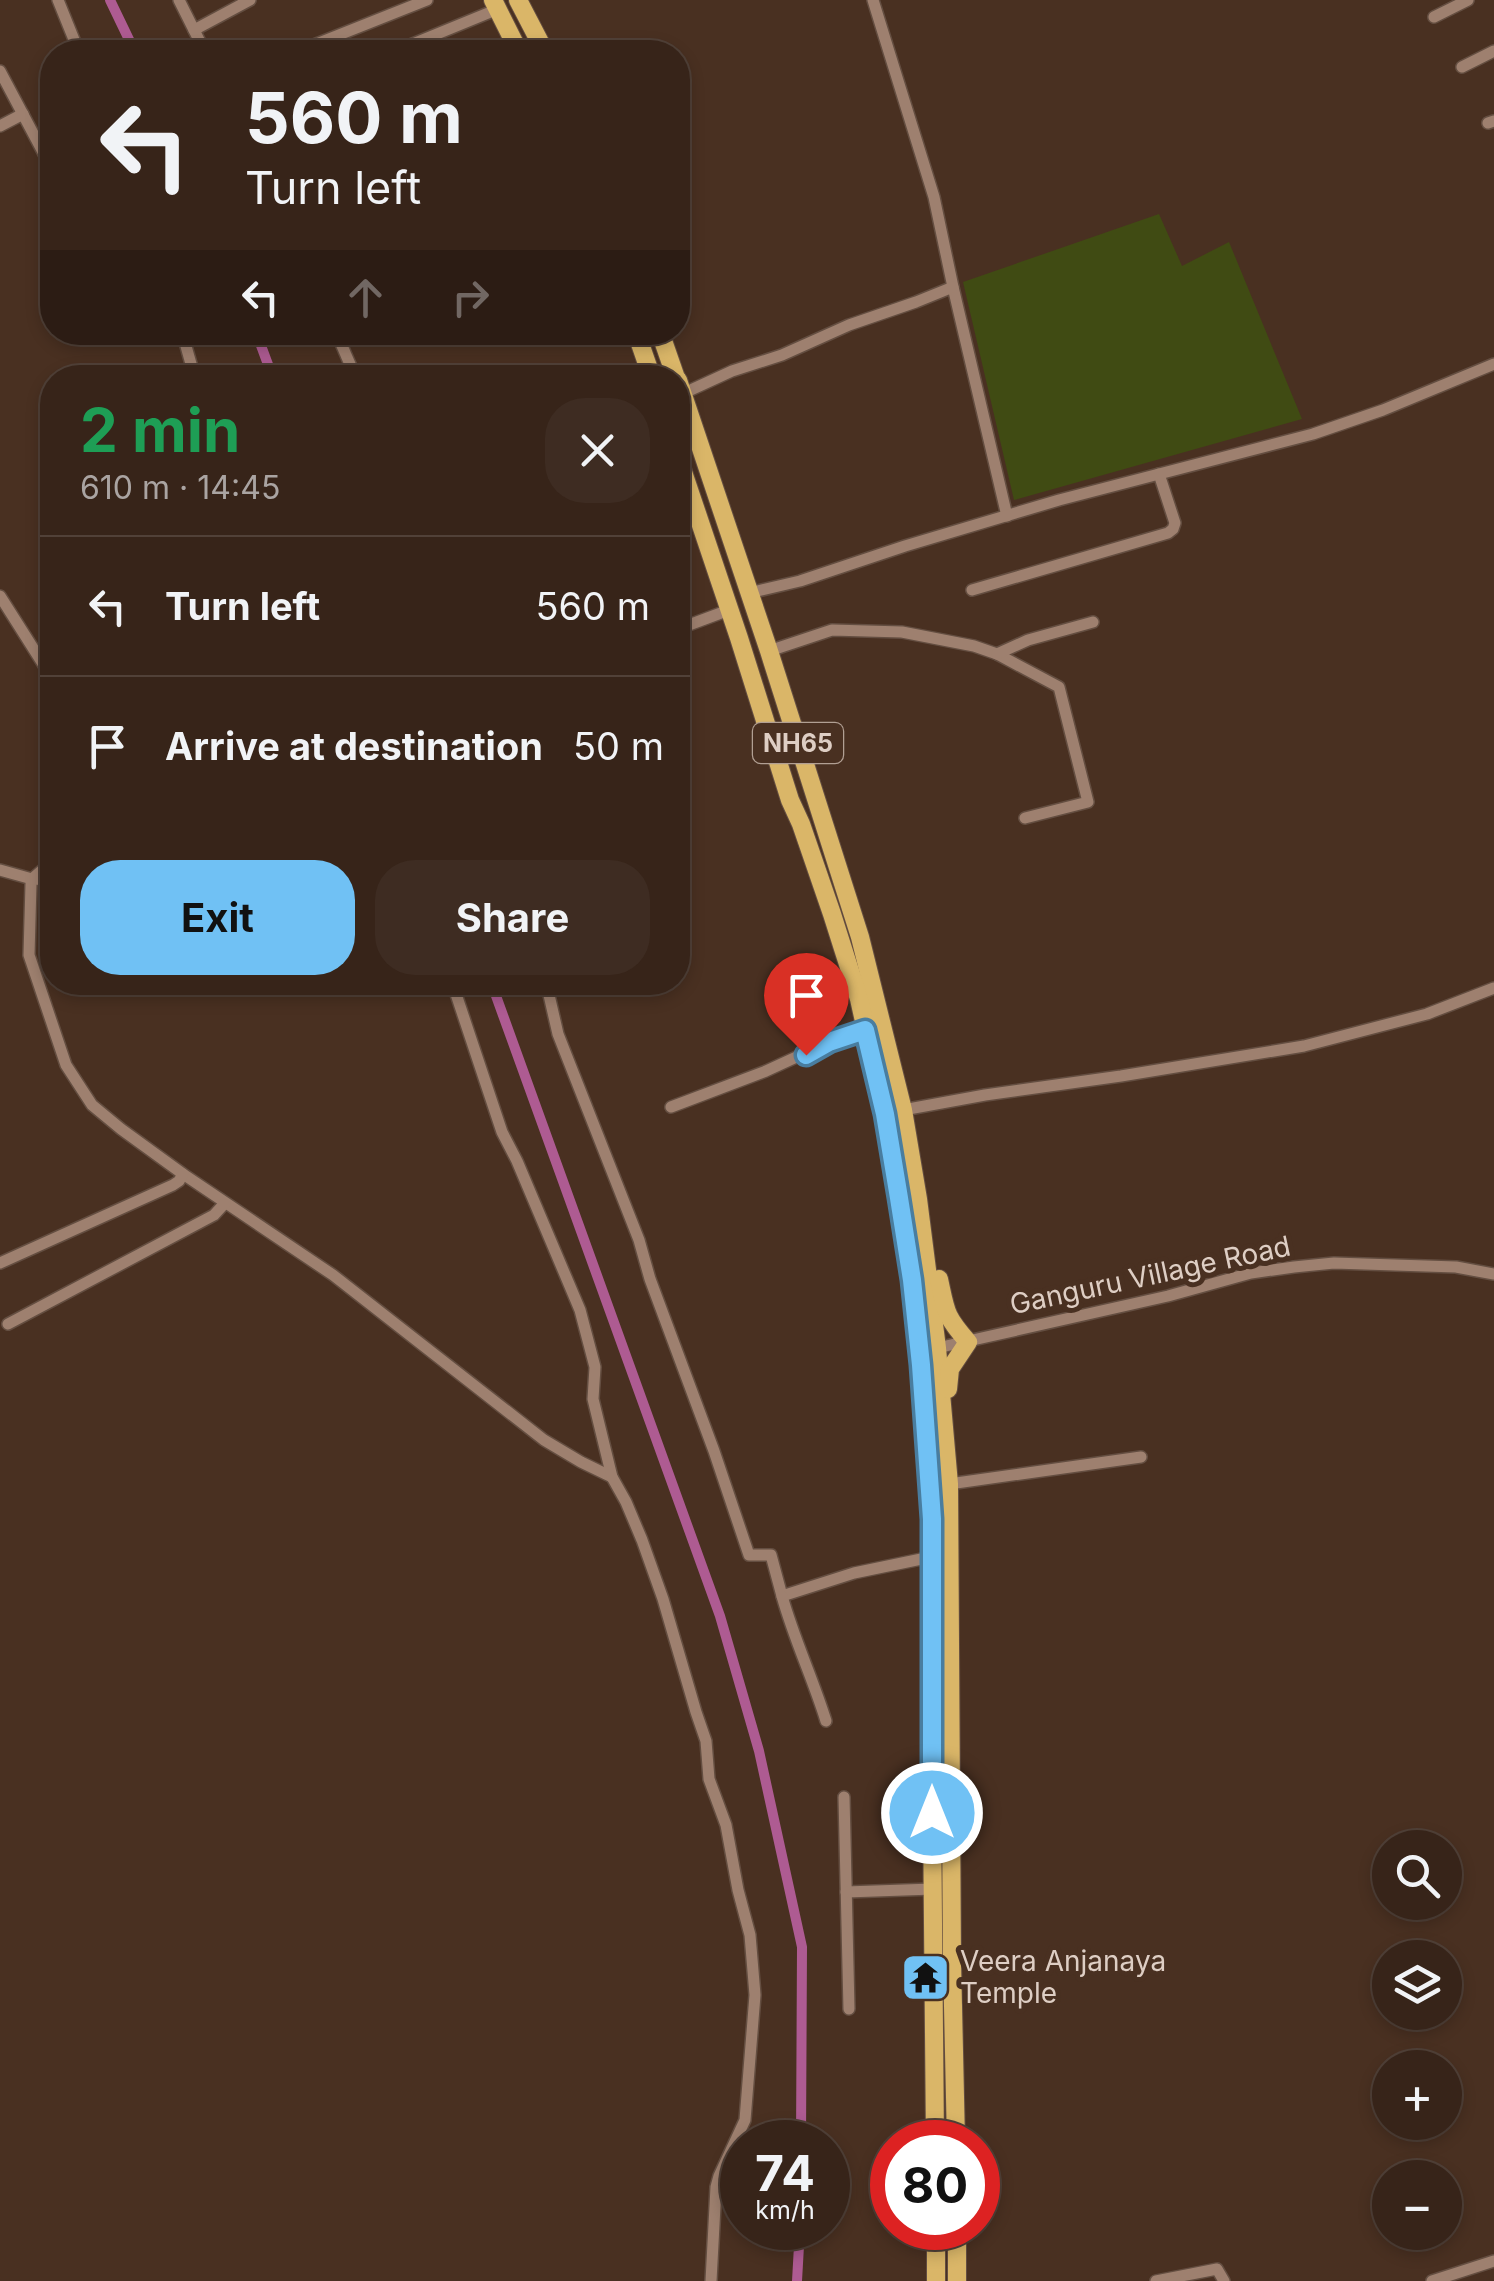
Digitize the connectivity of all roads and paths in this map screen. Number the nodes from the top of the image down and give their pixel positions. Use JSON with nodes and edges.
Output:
{"nodes":[{"id":1,"x":58,"y":0,"type":"edge"},
{"id":2,"x":179,"y":0,"type":"edge"},
{"id":3,"x":250,"y":0,"type":"edge"},
{"id":4,"x":427,"y":0,"type":"edge"},
{"id":5,"x":518,"y":0,"type":"edge"},
{"id":6,"x":872,"y":0,"type":"edge"},
{"id":7,"x":1468,"y":0,"type":"edge"},
{"id":8,"x":496,"y":5,"type":"edge"},
{"id":9,"x":1434,"y":17,"type":"dead end"},
{"id":10,"x":194,"y":30,"type":"junction"},
{"id":11,"x":74,"y":40,"type":"edge"},
{"id":12,"x":199,"y":40,"type":"edge"},
{"id":13,"x":326,"y":40,"type":"edge"},
{"id":14,"x":420,"y":40,"type":"edge"},
{"id":15,"x":513,"y":40,"type":"edge"},
{"id":16,"x":538,"y":40,"type":"edge"},
{"id":17,"x":1494,"y":51,"type":"edge"},
{"id":18,"x":1462,"y":66,"type":"dead end"},
{"id":19,"x":0,"y":70,"type":"edge"},
{"id":20,"x":23,"y":114,"type":"junction"},
{"id":21,"x":0,"y":126,"type":"edge"},
{"id":22,"x":39,"y":144,"type":"edge"},
{"id":23,"x":953,"y":286,"type":"junction"},
{"id":24,"x":1494,"y":364,"type":"edge"},
{"id":25,"x":690,"y":382,"type":"edge"},
{"id":26,"x":690,"y":417,"type":"edge"},
{"id":27,"x":1159,"y":474,"type":"junction"},
{"id":28,"x":690,"y":492,"type":"edge"},
{"id":29,"x":1007,"y":516,"type":"junction"},
{"id":30,"x":972,"y":590,"type":"dead end"},
{"id":31,"x":748,"y":593,"type":"junction"},
{"id":32,"x":0,"y":596,"type":"edge"},
{"id":33,"x":729,"y":610,"type":"junction"},
{"id":34,"x":1093,"y":622,"type":"dead end"},
{"id":35,"x":690,"y":625,"type":"edge"},
{"id":36,"x":769,"y":651,"type":"junction"},
{"id":37,"x":997,"y":654,"type":"junction"},
{"id":38,"x":40,"y":659,"type":"edge"},
{"id":39,"x":1024,"y":818,"type":"dead end"},
{"id":40,"x":0,"y":870,"type":"edge"},
{"id":41,"x":40,"y":874,"type":"edge"},
{"id":42,"x":32,"y":879,"type":"junction"},
{"id":43,"x":40,"y":879,"type":"edge"},
{"id":44,"x":40,"y":988,"type":"edge"},
{"id":45,"x":1494,"y":988,"type":"edge"},
{"id":46,"x":42,"y":995,"type":"edge"},
{"id":47,"x":456,"y":995,"type":"edge"},
{"id":48,"x":549,"y":995,"type":"edge"},
{"id":49,"x":865,"y":1030,"type":"junction"},
{"id":50,"x":671,"y":1107,"type":"dead end"},
{"id":51,"x":903,"y":1110,"type":"junction"},
{"id":52,"x":184,"y":1174,"type":"junction"},
{"id":53,"x":918,"y":1199,"type":"junction"},
{"id":54,"x":225,"y":1203,"type":"junction"},
{"id":55,"x":0,"y":1263,"type":"edge"},
{"id":56,"x":1494,"y":1274,"type":"edge"},
{"id":57,"x":8,"y":1324,"type":"dead end"},
{"id":58,"x":968,"y":1342,"type":"junction"},
{"id":59,"x":937,"y":1348,"type":"junction"},
{"id":60,"x":1142,"y":1457,"type":"dead end"},
{"id":61,"x":947,"y":1464,"type":"junction"},
{"id":62,"x":612,"y":1477,"type":"junction"},
{"id":63,"x":949,"y":1484,"type":"junction"},
{"id":64,"x":931,"y":1503,"type":"junction"},
{"id":65,"x":930,"y":1557,"type":"junction"},
{"id":66,"x":782,"y":1596,"type":"junction"},
{"id":67,"x":826,"y":1721,"type":"dead end"},
{"id":68,"x":844,"y":1798,"type":"dead end"},
{"id":69,"x":933,"y":1889,"type":"junction"},
{"id":70,"x":846,"y":1892,"type":"junction"},
{"id":71,"x":849,"y":2009,"type":"dead end"},
{"id":72,"x":935,"y":2120,"type":"edge"},
{"id":73,"x":956,"y":2120,"type":"edge"},
{"id":74,"x":936,"y":2250,"type":"edge"},
{"id":75,"x":956,"y":2250,"type":"edge"},
{"id":76,"x":1494,"y":2261,"type":"edge"},
{"id":77,"x":711,"y":2281,"type":"edge"},
{"id":78,"x":936,"y":2281,"type":"edge"},
{"id":79,"x":957,"y":2281,"type":"edge"},
{"id":80,"x":1156,"y":2281,"type":"edge"},
{"id":81,"x":1224,"y":2281,"type":"edge"},
{"id":82,"x":1432,"y":2281,"type":"edge"}],
"edges":[{"from":1,"to":11,"type":"street"},
{"from":2,"to":10,"type":"street"},
{"from":3,"to":10,"type":"street"},
{"from":4,"to":13,"type":"street"},
{"from":5,"to":16,"type":"highway"},
{"from":6,"to":23,"type":"street"},
{"from":7,"to":9,"type":"street"},
{"from":8,"to":14,"type":"street"},
{"from":8,"to":15,"type":"highway"},
{"from":10,"to":12,"type":"street"},
{"from":17,"to":18,"type":"street"},
{"from":19,"to":20,"type":"street"},
{"from":20,"to":21,"type":"street"},
{"from":20,"to":22,"type":"street"},
{"from":23,"to":25,"type":"street"},
{"from":23,"to":29,"type":"street"},
{"from":24,"to":27,"type":"street"},
{"from":26,"to":31,"type":"highway","number":"NH65"},
{"from":27,"to":29,"type":"street"},
{"from":27,"to":30,"type":"street"},
{"from":28,"to":33,"type":"highway","number":"NH65"},
{"from":29,"to":31,"type":"street"},
{"from":31,"to":36,"type":"highway","number":"NH65"},
{"from":32,"to":38,"type":"street"},
{"from":33,"to":35,"type":"street"},
{"from":33,"to":49,"type":"highway","number":"NH65"},
{"from":34,"to":37,"type":"street"},
{"from":36,"to":37,"type":"street"},
{"from":36,"to":51,"type":"highway","number":"NH65"},
{"from":37,"to":39,"type":"street"},
{"from":40,"to":42,"type":"street"},
{"from":41,"to":42,"type":"street"},
{"from":42,"to":43,"type":"street"},
{"from":42,"to":44,"type":"street"},
{"from":45,"to":51,"type":"street"},
{"from":46,"to":52,"type":"street"},
{"from":47,"to":62,"type":"street"},
{"from":48,"to":66,"type":"street"},
{"from":49,"to":50,"type":"street"},
{"from":49,"to":64,"type":"highway","number":"NH65"},
{"from":51,"to":53,"type":"highway","number":"NH65"},
{"from":52,"to":54,"type":"street"},
{"from":52,"to":55,"type":"street"},
{"from":53,"to":58,"type":"highway"},
{"from":53,"to":59,"type":"highway","number":"NH65"},
{"from":54,"to":57,"type":"street"},
{"from":54,"to":62,"type":"street"},
{"from":56,"to":58,"type":"street","name":"Ganguru Village Road"},
{"from":58,"to":59,"type":"street","name":"Ganguru Village Road"},
{"from":58,"to":61,"type":"highway"},
{"from":59,"to":61,"type":"highway","number":"NH65"},
{"from":59,"to":64,"type":"highway"},
{"from":60,"to":63,"type":"street"},
{"from":61,"to":63,"type":"highway","number":"NH65"},
{"from":62,"to":77,"type":"street"},
{"from":63,"to":73,"type":"highway","number":"NH65"},
{"from":64,"to":65,"type":"highway","number":"NH65"},
{"from":65,"to":66,"type":"street"},
{"from":65,"to":69,"type":"highway","number":"NH65"},
{"from":66,"to":67,"type":"street"},
{"from":68,"to":70,"type":"street"},
{"from":69,"to":70,"type":"street"},
{"from":69,"to":72,"type":"highway","number":"NH65"},
{"from":70,"to":71,"type":"street"},
{"from":74,"to":78,"type":"highway"},
{"from":75,"to":79,"type":"highway"},
{"from":76,"to":82,"type":"street"},
{"from":80,"to":81,"type":"street"}]}
